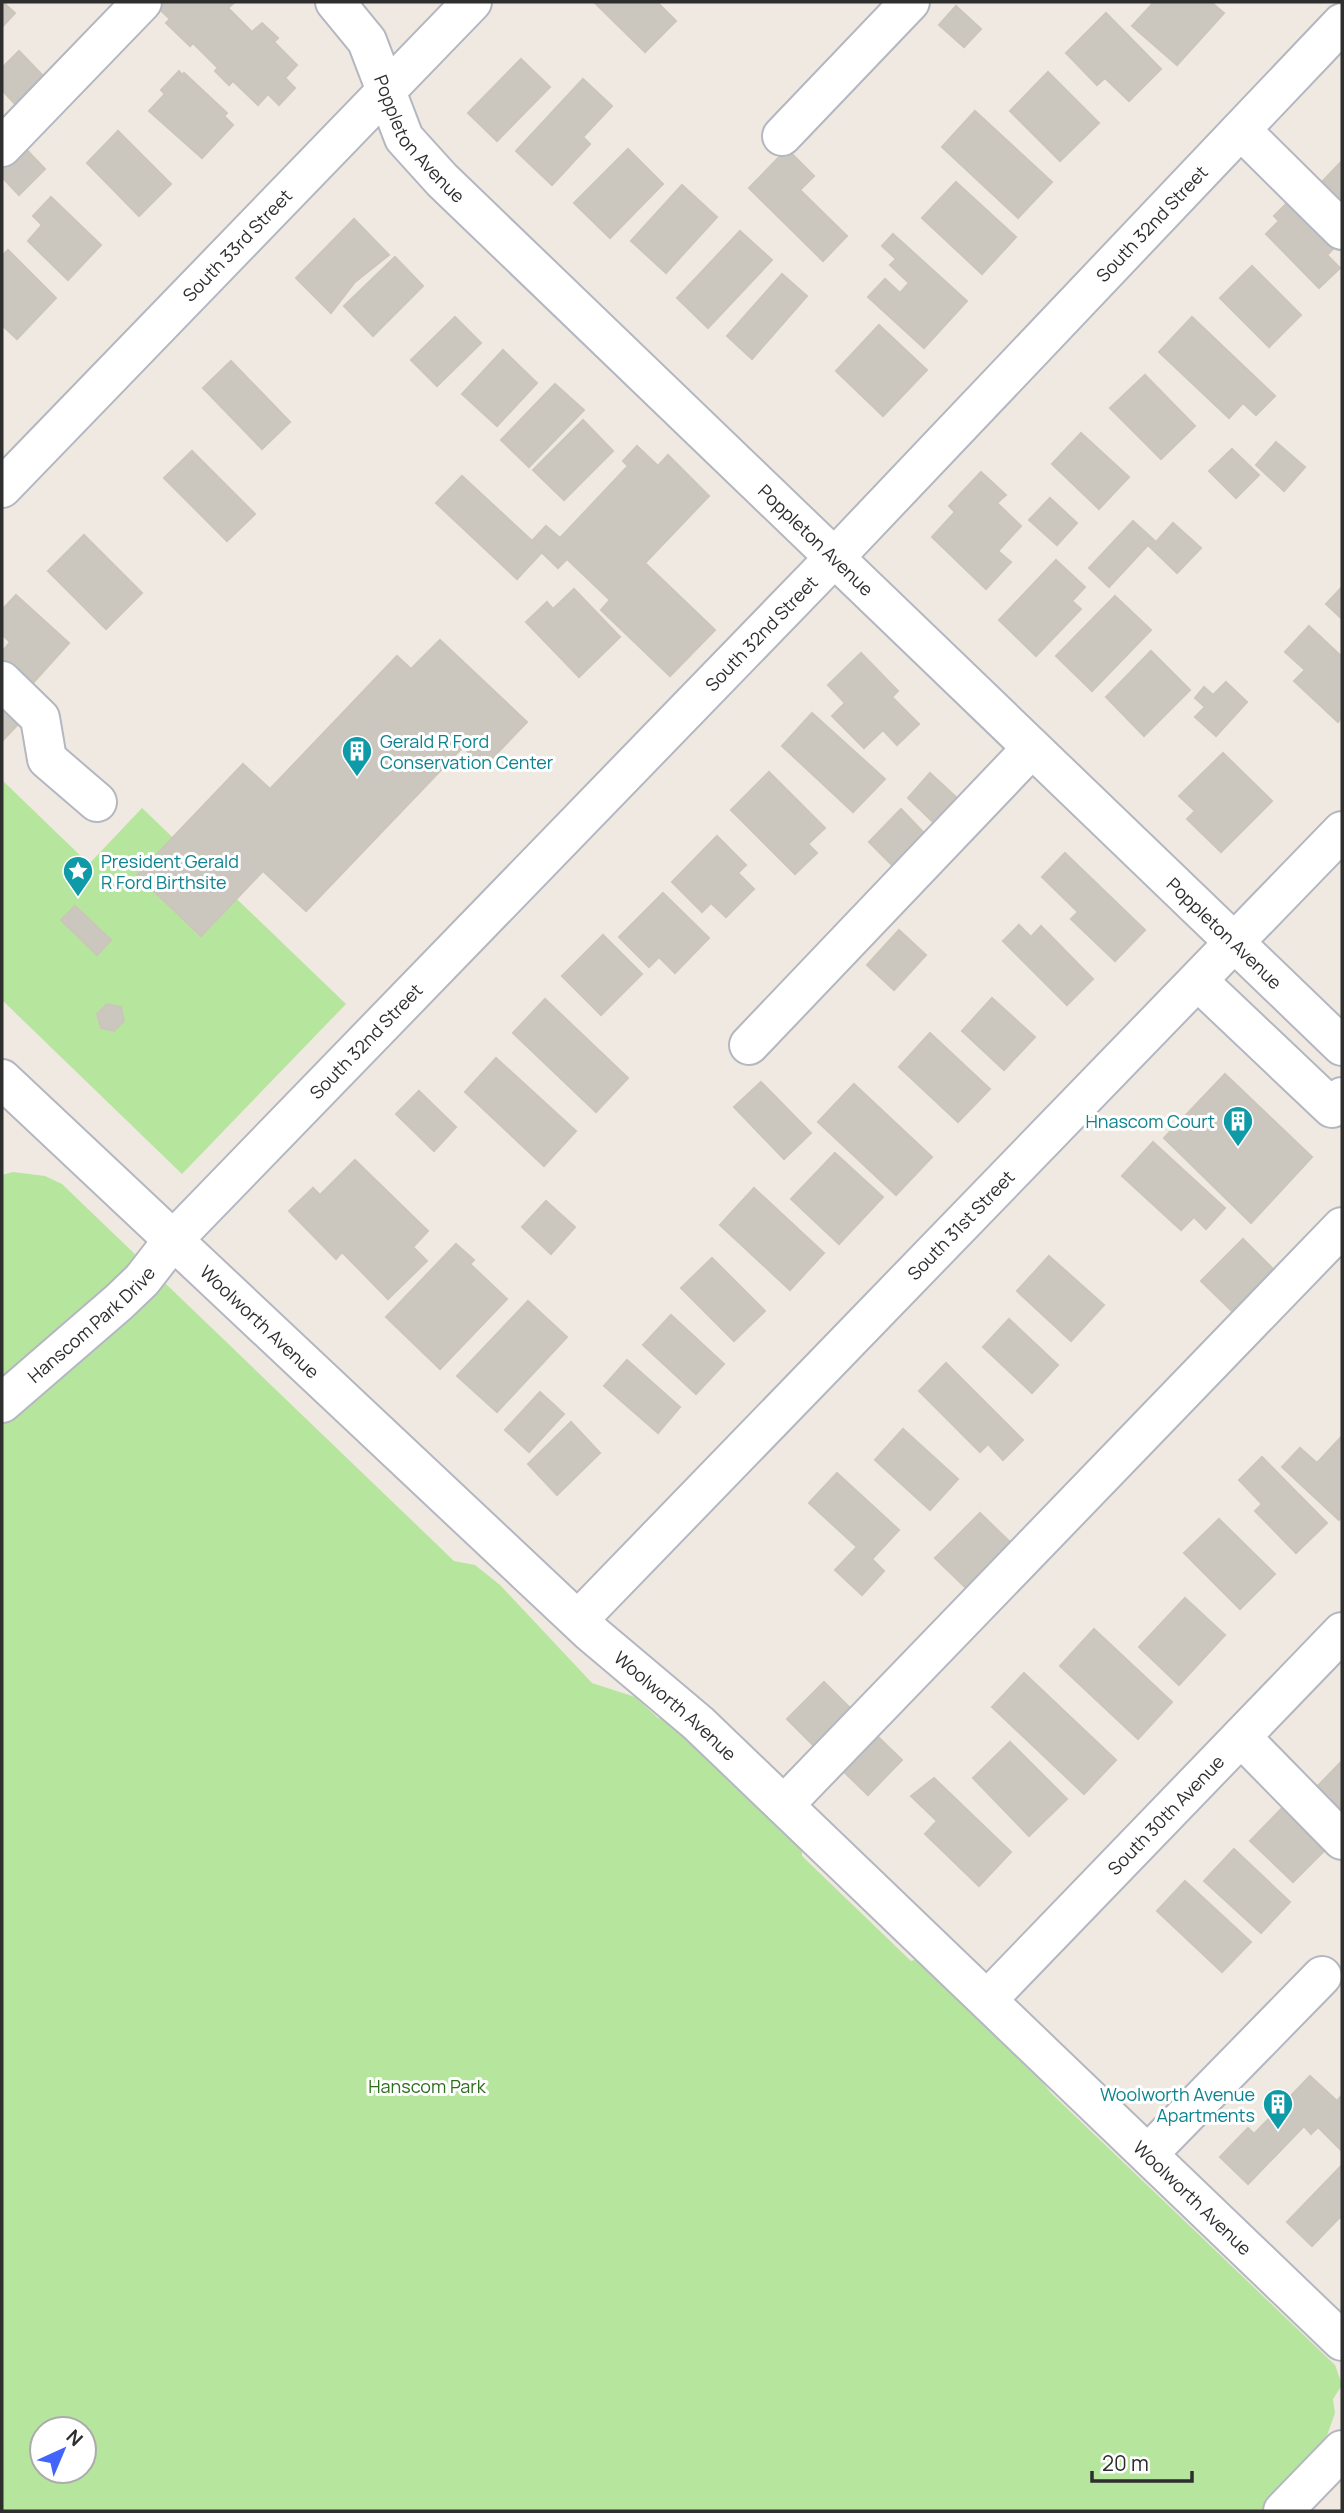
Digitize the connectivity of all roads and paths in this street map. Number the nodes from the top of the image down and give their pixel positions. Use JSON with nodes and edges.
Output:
{"nodes":[{"id":1,"x":142,"y":2,"type":"edge"},
{"id":2,"x":335,"y":2,"type":"edge"},
{"id":3,"x":472,"y":2,"type":"edge"},
{"id":4,"x":911,"y":2,"type":"edge"},
{"id":5,"x":1341,"y":27,"type":"edge"},
{"id":6,"x":386,"y":90,"type":"junction"},
{"id":7,"x":1241,"y":130,"type":"junction"},
{"id":8,"x":782,"y":136,"type":"dead end"},
{"id":9,"x":2,"y":147,"type":"edge"},
{"id":10,"x":1342,"y":230,"type":"edge"},
{"id":11,"x":2,"y":488,"type":"edge"},
{"id":12,"x":833,"y":559,"type":"junction"},
{"id":13,"x":2,"y":681,"type":"edge"},
{"id":14,"x":1031,"y":748,"type":"junction"},
{"id":15,"x":97,"y":802,"type":"dead end"},
{"id":16,"x":1342,"y":831,"type":"edge"},
{"id":17,"x":1235,"y":943,"type":"junction"},
{"id":18,"x":1198,"y":981,"type":"junction"},
{"id":19,"x":749,"y":1045,"type":"dead end"},
{"id":20,"x":1342,"y":1046,"type":"edge"},
{"id":21,"x":5,"y":1088,"type":"edge"},
{"id":22,"x":1342,"y":1097,"type":"edge"},
{"id":23,"x":1342,"y":1227,"type":"edge"},
{"id":24,"x":173,"y":1240,"type":"junction"},
{"id":25,"x":2,"y":1403,"type":"edge"},
{"id":26,"x":578,"y":1620,"type":"junction"},
{"id":27,"x":1342,"y":1632,"type":"edge"},
{"id":28,"x":1241,"y":1737,"type":"junction"},
{"id":29,"x":784,"y":1805,"type":"junction"},
{"id":30,"x":1342,"y":1840,"type":"edge"},
{"id":31,"x":1322,"y":1976,"type":"dead end"},
{"id":32,"x":988,"y":1999,"type":"junction"},
{"id":33,"x":1149,"y":2153,"type":"junction"},
{"id":34,"x":1342,"y":2341,"type":"edge"},
{"id":35,"x":1342,"y":2450,"type":"edge"},
{"id":36,"x":1283,"y":2511,"type":"edge"}],
"edges":[{"from":1,"to":9,"type":"street"},
{"from":2,"to":6,"type":"street","name":"Poppleton Avenue"},
{"from":3,"to":6,"type":"street","name":"South 33rd Street"},
{"from":4,"to":8,"type":"street"},
{"from":5,"to":7,"type":"street","name":"South 32nd Street"},
{"from":6,"to":11,"type":"street","name":"South 33rd Street"},
{"from":6,"to":12,"type":"street","name":"Poppleton Avenue"},
{"from":7,"to":10,"type":"street"},
{"from":7,"to":12,"type":"street","name":"South 32nd Street"},
{"from":12,"to":14,"type":"street","name":"Poppleton Avenue"},
{"from":12,"to":24,"type":"street","name":"South 32nd Street"},
{"from":13,"to":15,"type":"street"},
{"from":14,"to":17,"type":"street","name":"Poppleton Avenue"},
{"from":14,"to":19,"type":"street"},
{"from":16,"to":17,"type":"street","name":"South 31st Street"},
{"from":17,"to":18,"type":"street","name":"South 31st Street"},
{"from":17,"to":20,"type":"street","name":"Poppleton Avenue"},
{"from":18,"to":22,"type":"street"},
{"from":18,"to":26,"type":"street","name":"South 31st Street"},
{"from":21,"to":24,"type":"street","name":"Woolworth Avenue"},
{"from":23,"to":29,"type":"street"},
{"from":24,"to":25,"type":"street","name":"Hanscom Park Drive"},
{"from":24,"to":26,"type":"street","name":"Woolworth Avenue"},
{"from":26,"to":29,"type":"street","name":"Woolworth Avenue"},
{"from":27,"to":28,"type":"street","name":"South 30th Avenue"},
{"from":28,"to":30,"type":"street"},
{"from":28,"to":32,"type":"street","name":"South 30th Avenue"},
{"from":29,"to":32,"type":"street","name":"Woolworth Avenue"},
{"from":31,"to":33,"type":"street"},
{"from":32,"to":33,"type":"street","name":"Woolworth Avenue"},
{"from":33,"to":34,"type":"street","name":"Woolworth Avenue"},
{"from":35,"to":36,"type":"street"}]}
